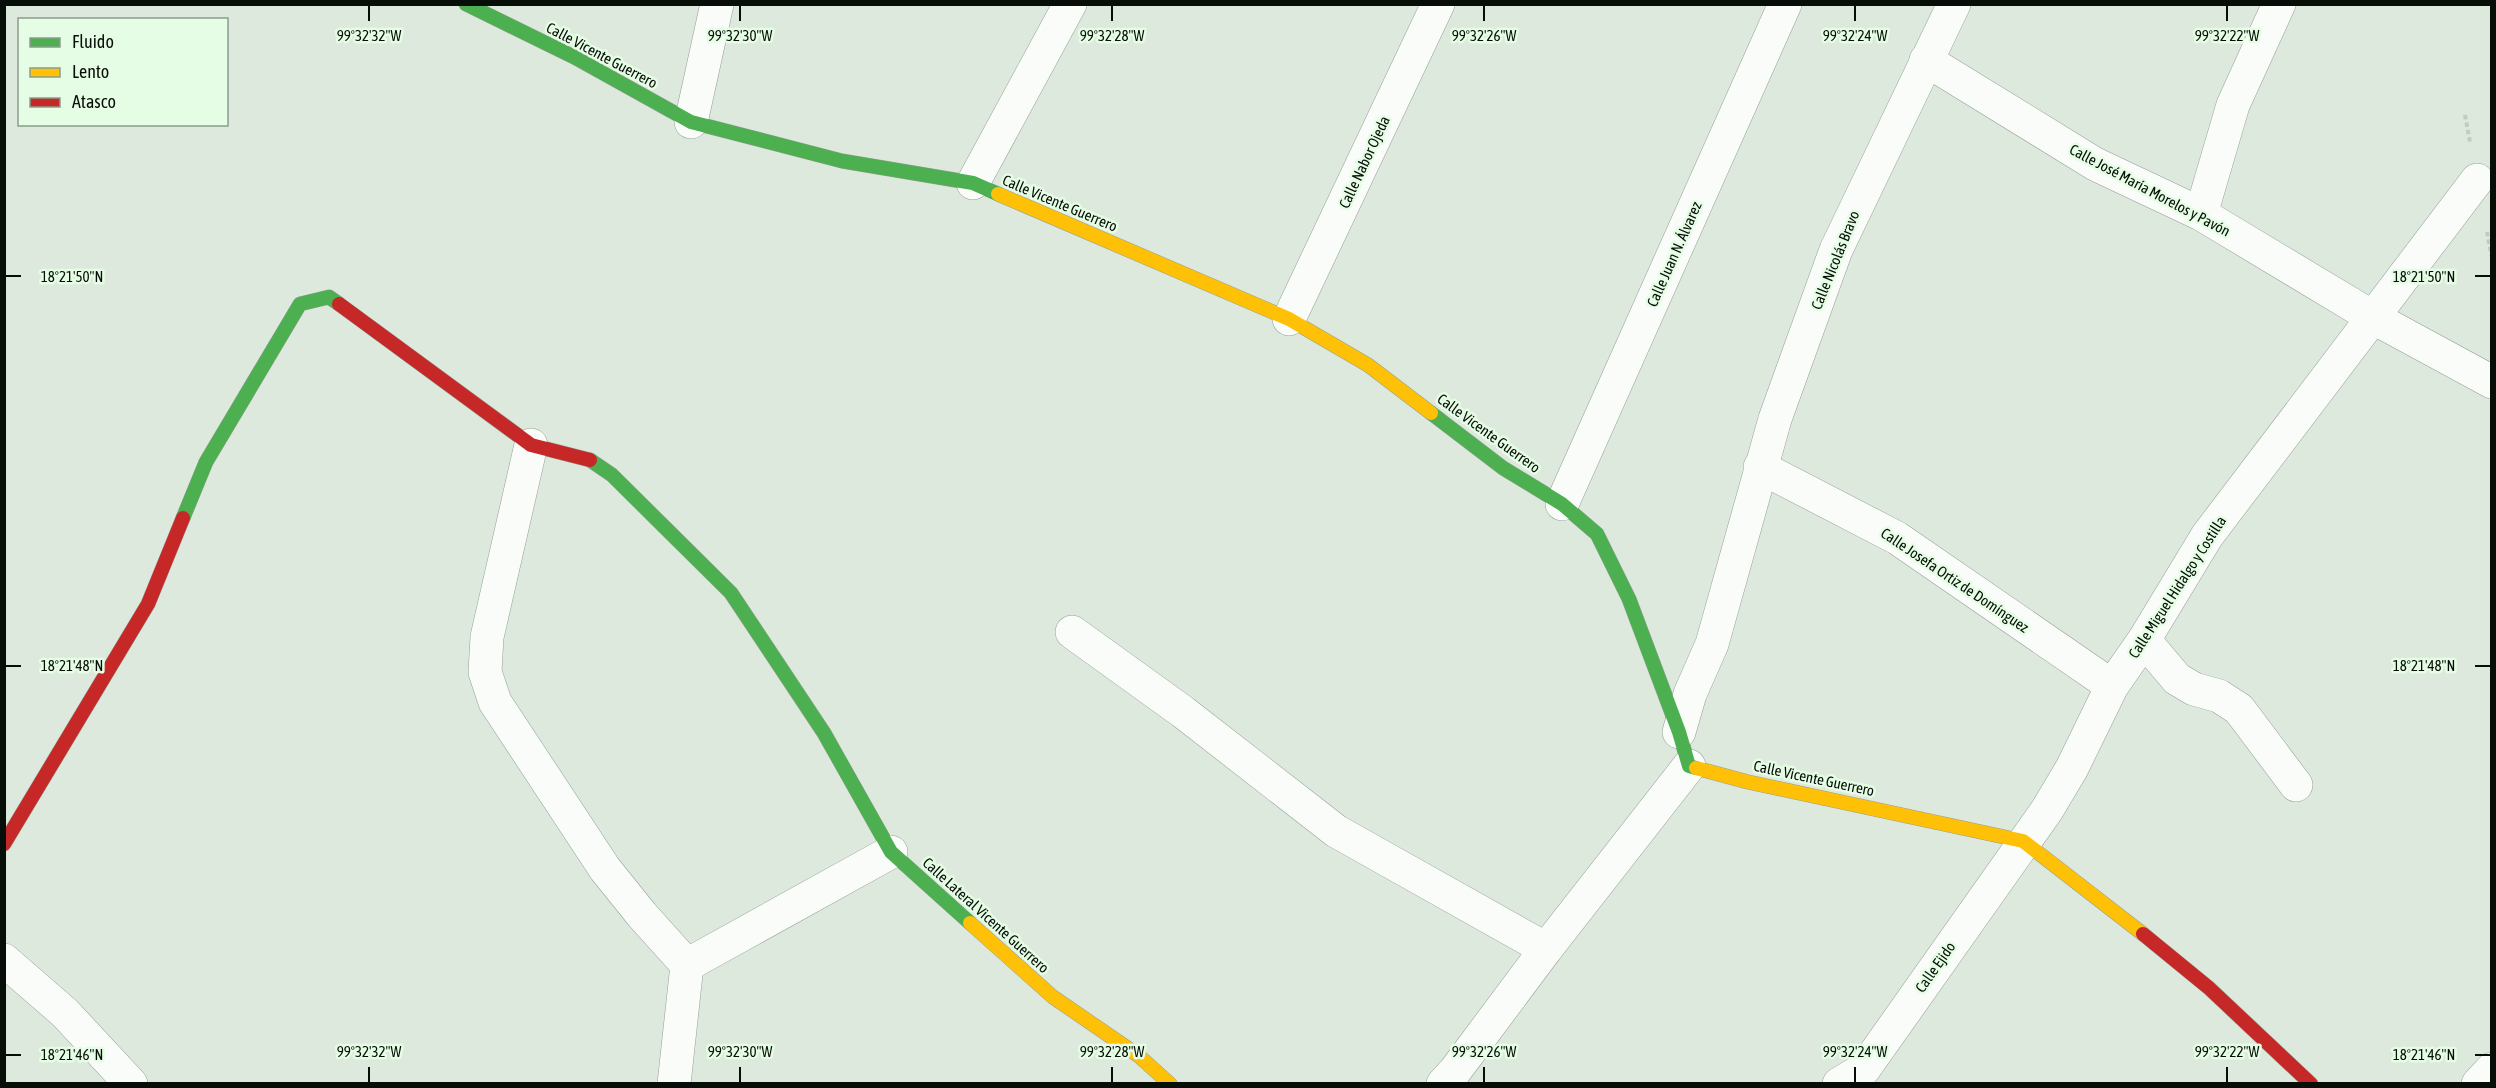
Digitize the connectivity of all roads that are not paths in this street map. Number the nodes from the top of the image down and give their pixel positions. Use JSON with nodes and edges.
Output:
{"nodes":[{"id":1,"x":466,"y":4,"type":"edge"},
{"id":2,"x":717,"y":4,"type":"edge"},
{"id":3,"x":1070,"y":4,"type":"edge"},
{"id":4,"x":1438,"y":4,"type":"edge"},
{"id":5,"x":1785,"y":4,"type":"edge"},
{"id":6,"x":1954,"y":4,"type":"edge"},
{"id":7,"x":2279,"y":4,"type":"edge"},
{"id":8,"x":1926,"y":60,"type":"junction"},
{"id":9,"x":691,"y":122,"type":"junction"},
{"id":10,"x":2477,"y":180,"type":"dead end"},
{"id":11,"x":973,"y":183,"type":"junction"},
{"id":12,"x":2201,"y":214,"type":"junction"},
{"id":13,"x":2374,"y":318,"type":"junction"},
{"id":14,"x":1289,"y":319,"type":"junction"},
{"id":15,"x":2492,"y":382,"type":"edge"},
{"id":16,"x":531,"y":445,"type":"junction"},
{"id":17,"x":1760,"y":467,"type":"junction"},
{"id":18,"x":1562,"y":504,"type":"junction"},
{"id":19,"x":1072,"y":632,"type":"dead end"},
{"id":20,"x":2144,"y":640,"type":"junction"},
{"id":21,"x":2112,"y":686,"type":"junction"},
{"id":22,"x":1679,"y":732,"type":"junction"},
{"id":23,"x":1689,"y":766,"type":"junction"},
{"id":24,"x":2296,"y":785,"type":"dead end"},
{"id":25,"x":2023,"y":841,"type":"junction"},
{"id":26,"x":4,"y":844,"type":"edge"},
{"id":27,"x":891,"y":852,"type":"junction"},
{"id":28,"x":1546,"y":949,"type":"junction"},
{"id":29,"x":4,"y":960,"type":"edge"},
{"id":30,"x":687,"y":965,"type":"junction"},
{"id":31,"x":2492,"y":1069,"type":"edge"},
{"id":32,"x":130,"y":1083,"type":"edge"},
{"id":33,"x":674,"y":1083,"type":"edge"},
{"id":34,"x":1170,"y":1083,"type":"edge"},
{"id":35,"x":1443,"y":1083,"type":"edge"},
{"id":36,"x":1839,"y":1083,"type":"edge"},
{"id":37,"x":2311,"y":1083,"type":"edge"},
{"id":38,"x":2478,"y":1083,"type":"edge"}],
"edges":[{"from":1,"to":9,"type":"street","name":"Calle Vicente Guerrero"},
{"from":2,"to":9,"type":"street"},
{"from":3,"to":11,"type":"street"},
{"from":4,"to":14,"type":"street","name":"Calle Nabor Ojeda"},
{"from":5,"to":18,"type":"street","name":"Calle Juan N. Álvarez"},
{"from":6,"to":8,"type":"street","name":"Calle Nicolás Bravo"},
{"from":7,"to":12,"type":"street"},
{"from":8,"to":12,"type":"street","name":"Calle José María Morelos y Pavón"},
{"from":8,"to":17,"type":"street","name":"Calle Nicolás Bravo"},
{"from":9,"to":11,"type":"street","name":"Calle Vicente Guerrero"},
{"from":10,"to":13,"type":"street","name":"Calle Miguel Hidalgo y Costilla"},
{"from":11,"to":14,"type":"street","name":"Calle Vicente Guerrero"},
{"from":12,"to":13,"type":"street","name":"Calle José María Morelos y Pavón"},
{"from":13,"to":15,"type":"street","name":"Calle José María Morelos y Pavón"},
{"from":13,"to":20,"type":"street","name":"Calle Miguel Hidalgo y Costilla"},
{"from":14,"to":18,"type":"street","name":"Calle Vicente Guerrero"},
{"from":16,"to":26,"type":"street"},
{"from":16,"to":27,"type":"street","name":"Calle Lateral Vicente Guerrero"},
{"from":16,"to":30,"type":"street"},
{"from":17,"to":21,"type":"street","name":"Calle Josefa Ortiz de Domínguez"},
{"from":17,"to":22,"type":"street","name":"Calle Nicolás Bravo"},
{"from":18,"to":22,"type":"street","name":"Calle Vicente Guerrero"},
{"from":19,"to":28,"type":"street"},
{"from":20,"to":21,"type":"street","name":"Calle Miguel Hidalgo y Costilla"},
{"from":20,"to":24,"type":"street"},
{"from":21,"to":25,"type":"street","name":"Calle Miguel Hidalgo y Costilla"},
{"from":22,"to":23,"type":"street","name":"Calle Vicente Guerrero"},
{"from":23,"to":25,"type":"street","name":"Calle Vicente Guerrero"},
{"from":23,"to":28,"type":"street"},
{"from":25,"to":36,"type":"street","name":"Calle Ejido"},
{"from":25,"to":37,"type":"street","name":"Calle Vicente Guerrero"},
{"from":27,"to":30,"type":"street"},
{"from":27,"to":34,"type":"street","name":"Calle Lateral Vicente Guerrero"},
{"from":28,"to":35,"type":"street"},
{"from":29,"to":32,"type":"street"},
{"from":30,"to":33,"type":"street"},
{"from":31,"to":38,"type":"street"}]}
